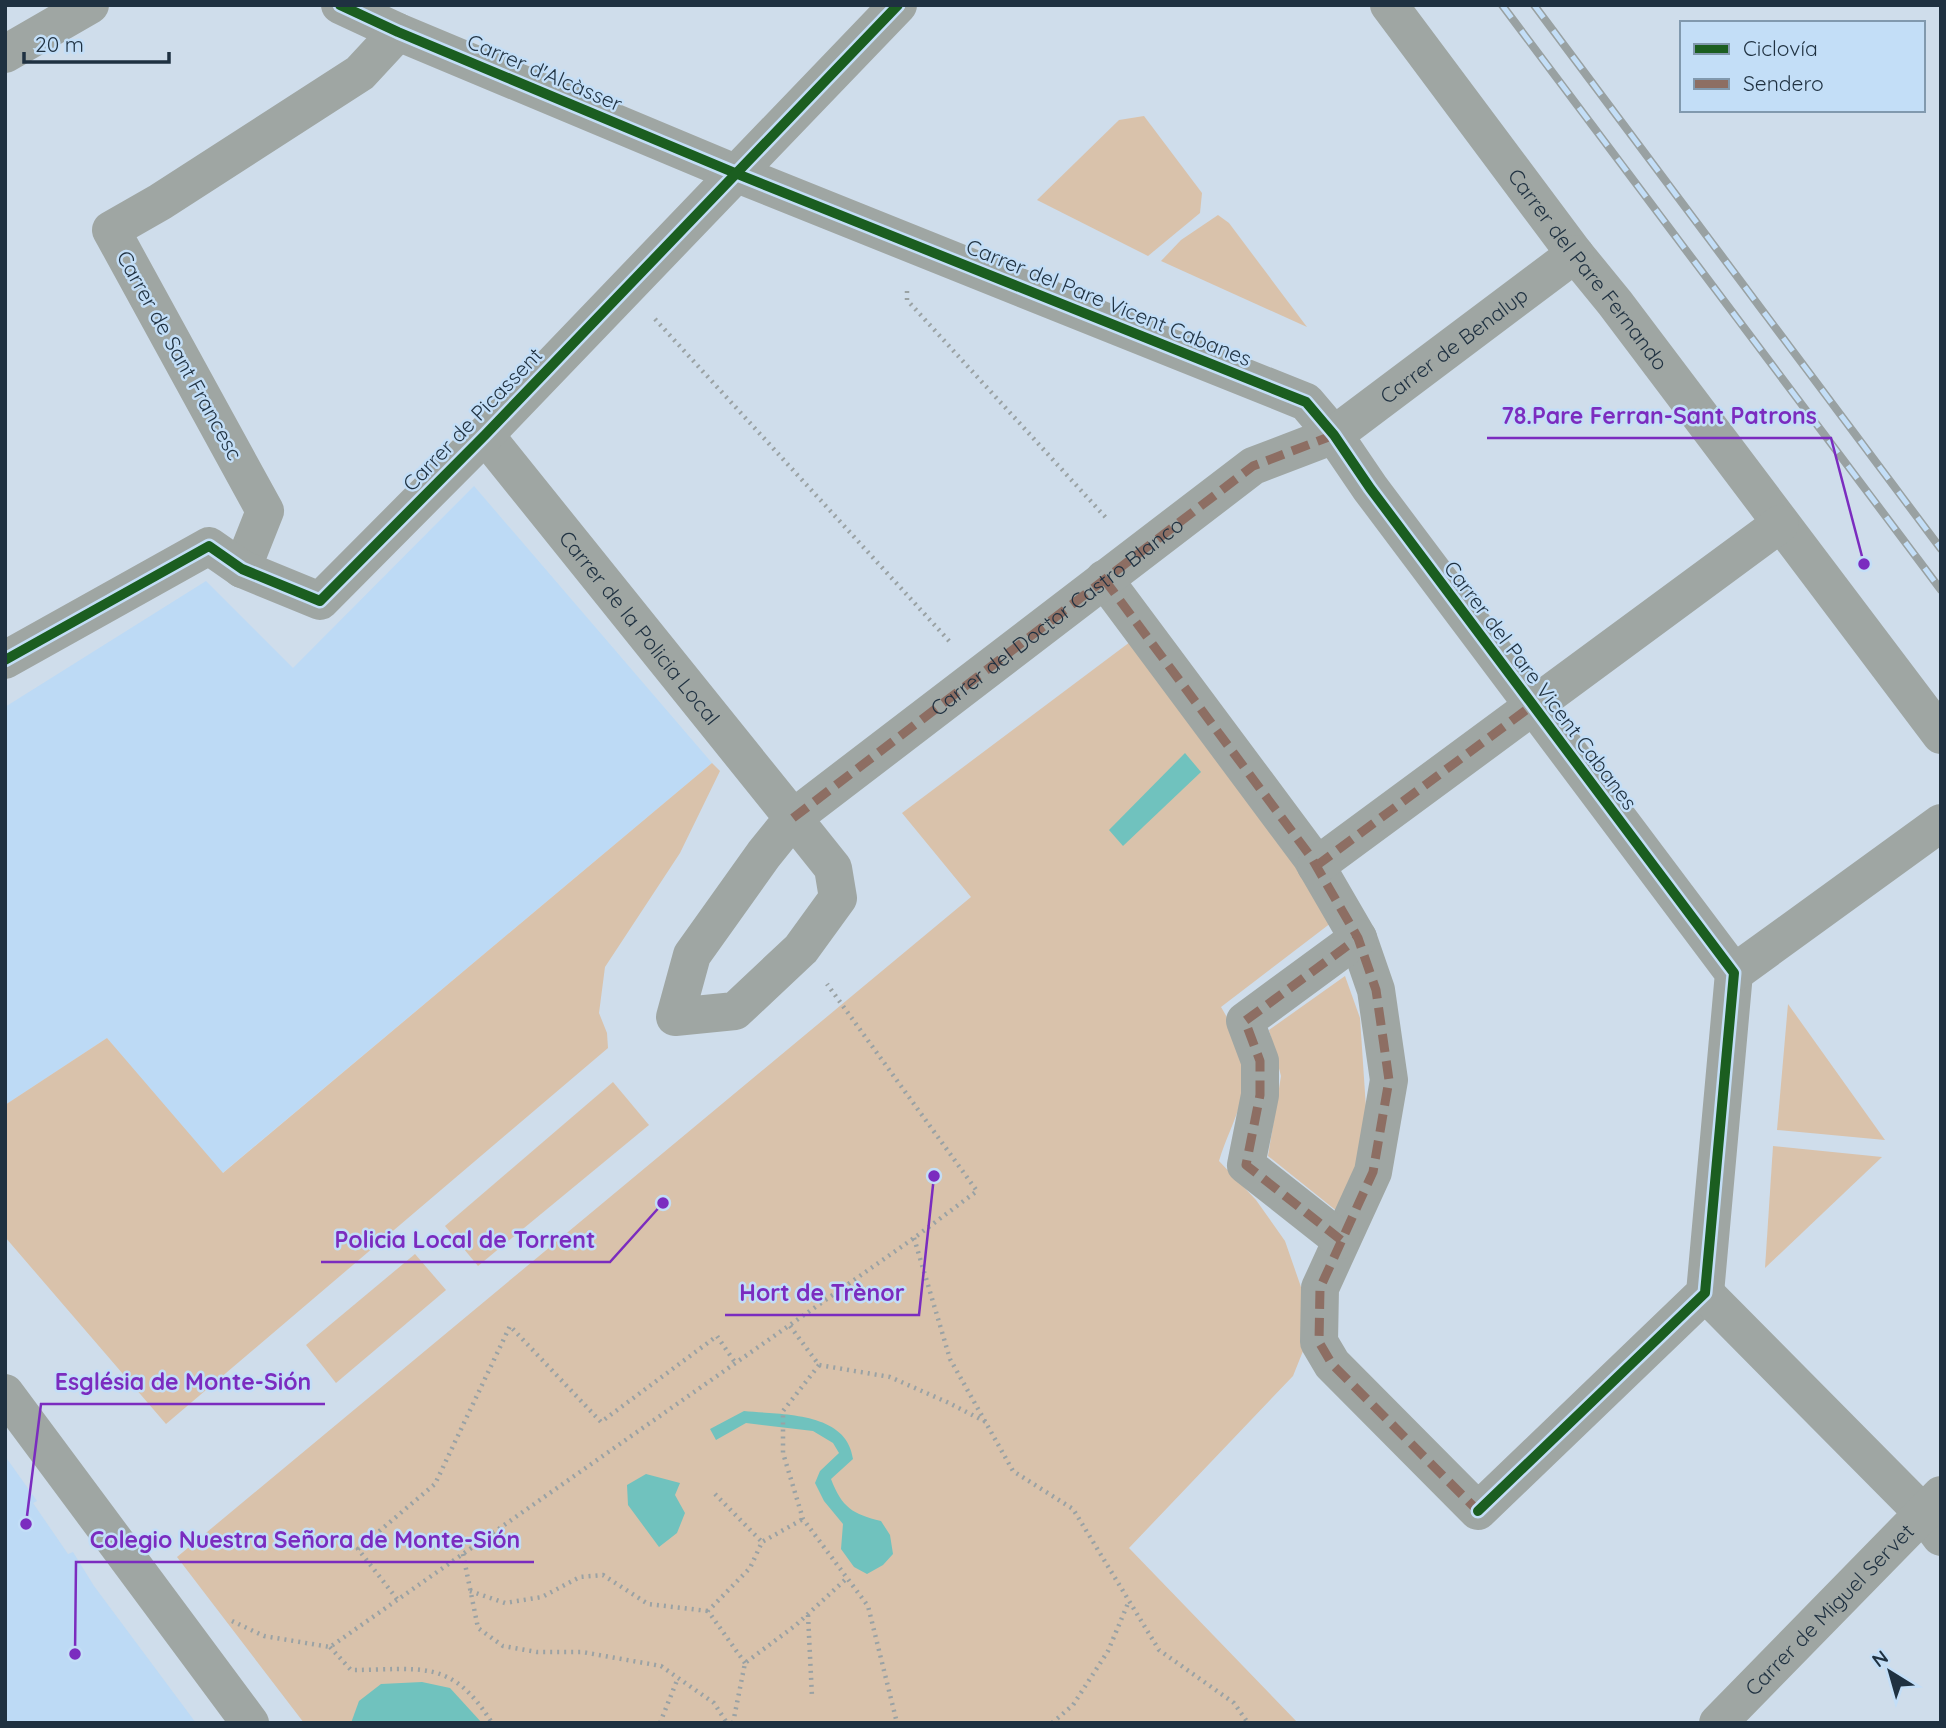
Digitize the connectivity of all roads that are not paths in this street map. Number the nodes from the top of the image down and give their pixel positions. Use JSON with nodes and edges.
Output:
{"nodes":[{"id":1,"x":90,"y":5,"type":"edge"},
{"id":2,"x":898,"y":5,"type":"edge"},
{"id":3,"x":1389,"y":5,"type":"edge"},
{"id":4,"x":346,"y":6,"type":"edge"},
{"id":5,"x":397,"y":32,"type":"junction"},
{"id":6,"x":5,"y":54,"type":"edge"},
{"id":7,"x":735,"y":173,"type":"junction"},
{"id":8,"x":1575,"y":254,"type":"junction"},
{"id":9,"x":485,"y":435,"type":"junction"},
{"id":10,"x":1334,"y":435,"type":"junction"},
{"id":11,"x":1780,"y":524,"type":"junction"},
{"id":12,"x":242,"y":569,"type":"junction"},
{"id":13,"x":1104,"y":579,"type":"junction"},
{"id":14,"x":7,"y":654,"type":"edge"},
{"id":15,"x":1533,"y":705,"type":"junction"},
{"id":16,"x":1941,"y":735,"type":"edge"},
{"id":17,"x":793,"y":818,"type":"junction"},
{"id":18,"x":1941,"y":823,"type":"edge"},
{"id":19,"x":1316,"y":866,"type":"junction"},
{"id":20,"x":1358,"y":939,"type":"junction"},
{"id":21,"x":1734,"y":973,"type":"junction"},
{"id":22,"x":1341,"y":1240,"type":"junction"},
{"id":23,"x":1705,"y":1293,"type":"junction"},
{"id":24,"x":5,"y":1393,"type":"edge"},
{"id":25,"x":1935,"y":1515,"type":"edge"},
{"id":26,"x":250,"y":1723,"type":"edge"},
{"id":27,"x":1718,"y":1723,"type":"edge"}],
"edges":[{"from":1,"to":6,"type":"street"},
{"from":2,"to":7,"type":"street","name":"Carrer de Picassent"},
{"from":3,"to":8,"type":"street","name":"Carrer del Pare Fernando"},
{"from":4,"to":5,"type":"street","name":"Carrer d'Alcàsser"},
{"from":5,"to":7,"type":"street","name":"Carrer d'Alcàsser"},
{"from":5,"to":12,"type":"street","name":"Carrer de Sant Francesc"},
{"from":7,"to":9,"type":"street","name":"Carrer de Picassent"},
{"from":7,"to":10,"type":"street","name":"Carrer del Pare Vicent Cabanes"},
{"from":8,"to":10,"type":"street","name":"Carrer de Benalup"},
{"from":8,"to":11,"type":"street","name":"Carrer del Pare Fernando"},
{"from":9,"to":12,"type":"street","name":"Carrer de Picassent"},
{"from":9,"to":17,"type":"street","name":"Carrer de la Policia Local"},
{"from":10,"to":13,"type":"street","name":"Carrer del Doctor Castro Blanco"},
{"from":10,"to":15,"type":"street","name":"Carrer del Pare Vicent Cabanes"},
{"from":11,"to":15,"type":"street"},
{"from":11,"to":16,"type":"street","name":"Carrer del Pare Fernando"},
{"from":12,"to":14,"type":"street","name":"Carrer de Picassent"},
{"from":13,"to":17,"type":"street","name":"Carrer del Doctor Castro Blanco"},
{"from":13,"to":19,"type":"street"},
{"from":15,"to":19,"type":"street"},
{"from":15,"to":21,"type":"street","name":"Carrer del Pare Vicent Cabanes"},
{"from":17,"to":17,"type":"street","name":"Carrer de la Policia Local"},
{"from":18,"to":21,"type":"street"},
{"from":19,"to":20,"type":"street"},
{"from":20,"to":22,"type":"street"},
{"from":20,"to":22,"type":"street"},
{"from":21,"to":23,"type":"street"},
{"from":22,"to":23,"type":"street"},
{"from":23,"to":25,"type":"street"},
{"from":24,"to":26,"type":"street"},
{"from":25,"to":27,"type":"street","name":"Carrer de Miguel Servet"}]}
